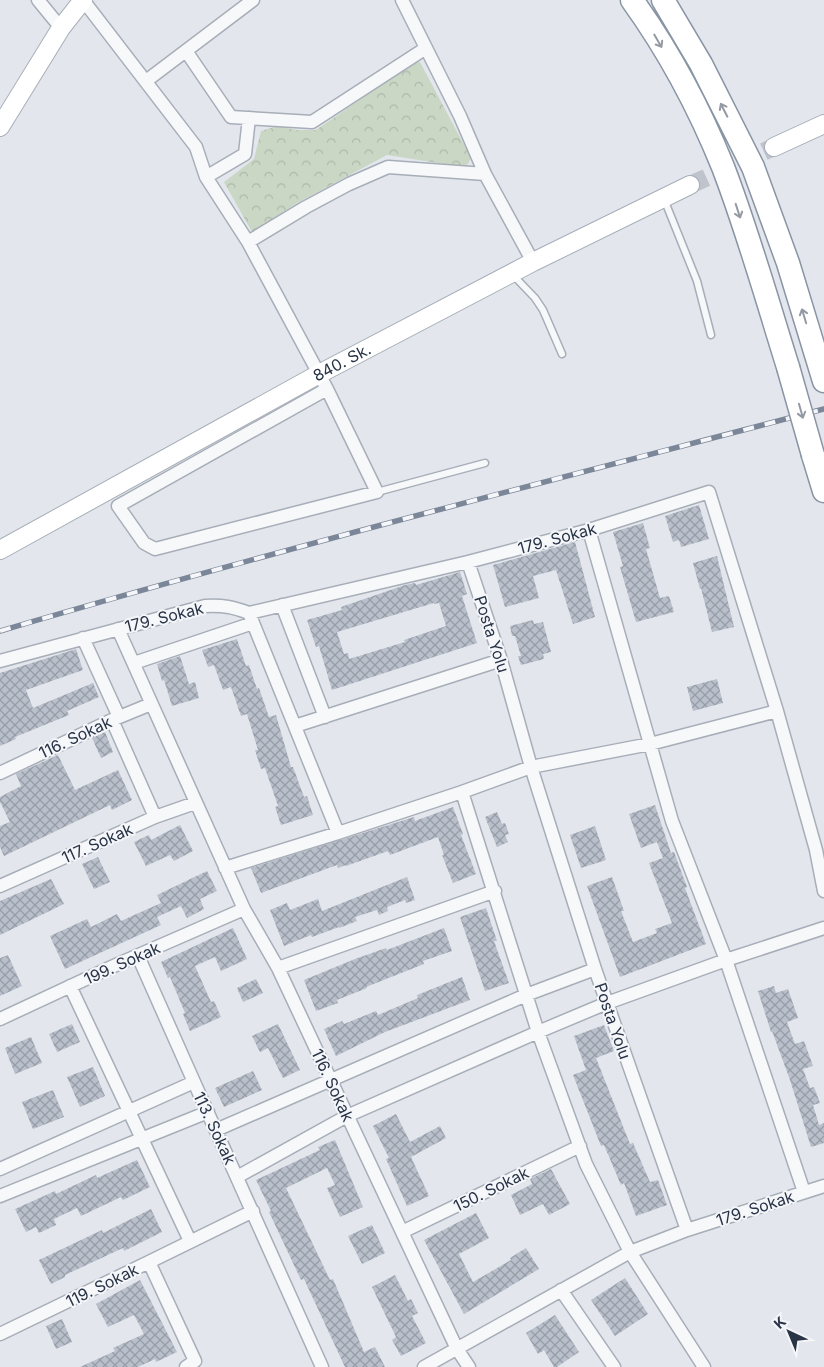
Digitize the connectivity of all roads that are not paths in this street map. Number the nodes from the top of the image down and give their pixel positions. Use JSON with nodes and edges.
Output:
{"nodes":[{"id":1,"x":38,"y":0,"type":"edge"},
{"id":2,"x":83,"y":0,"type":"edge"},
{"id":3,"x":254,"y":0,"type":"edge"},
{"id":4,"x":402,"y":0,"type":"edge"},
{"id":5,"x":632,"y":0,"type":"edge"},
{"id":6,"x":663,"y":0,"type":"edge"},
{"id":7,"x":61,"y":28,"type":"junction"},
{"id":8,"x":426,"y":48,"type":"junction"},
{"id":9,"x":186,"y":51,"type":"junction"},
{"id":10,"x":146,"y":81,"type":"junction"},
{"id":11,"x":248,"y":118,"type":"junction"},
{"id":12,"x":824,"y":124,"type":"edge"},
{"id":13,"x":0,"y":127,"type":"edge"},
{"id":14,"x":774,"y":147,"type":"tunnel mouth"},
{"id":15,"x":485,"y":174,"type":"junction"},
{"id":16,"x":206,"y":177,"type":"junction"},
{"id":17,"x":690,"y":184,"type":"tunnel mouth"},
{"id":18,"x":664,"y":198,"type":"junction"},
{"id":19,"x":248,"y":242,"type":"junction"},
{"id":20,"x":533,"y":262,"type":"junction"},
{"id":21,"x":511,"y":273,"type":"junction"},
{"id":22,"x":711,"y":335,"type":"dead end"},
{"id":23,"x":562,"y":354,"type":"dead end"},
{"id":24,"x":821,"y":372,"type":"edge"},
{"id":25,"x":323,"y":381,"type":"junction"},
{"id":26,"x":485,"y":463,"type":"dead end"},
{"id":27,"x":824,"y":491,"type":"edge"},
{"id":28,"x":377,"y":492,"type":"junction"},
{"id":29,"x":588,"y":530,"type":"junction"},
{"id":30,"x":0,"y":550,"type":"edge"},
{"id":31,"x":468,"y":562,"type":"junction"},
{"id":32,"x":282,"y":605,"type":"junction"},
{"id":33,"x":251,"y":618,"type":"junction"},
{"id":34,"x":118,"y":629,"type":"junction"},
{"id":35,"x":83,"y":638,"type":"junction"},
{"id":36,"x":501,"y":660,"type":"junction"},
{"id":37,"x":0,"y":661,"type":"edge"},
{"id":38,"x":134,"y":663,"type":"junction"},
{"id":39,"x":151,"y":704,"type":"junction"},
{"id":40,"x":778,"y":711,"type":"junction"},
{"id":41,"x":325,"y":717,"type":"junction"},
{"id":42,"x":115,"y":718,"type":"junction"},
{"id":43,"x":295,"y":726,"type":"junction"},
{"id":44,"x":650,"y":744,"type":"junction"},
{"id":45,"x":531,"y":767,"type":"junction"},
{"id":46,"x":0,"y":772,"type":"edge"},
{"id":47,"x":462,"y":792,"type":"junction"},
{"id":48,"x":195,"y":803,"type":"junction"},
{"id":49,"x":155,"y":817,"type":"junction"},
{"id":50,"x":338,"y":833,"type":"junction"},
{"id":51,"x":226,"y":868,"type":"junction"},
{"id":52,"x":0,"y":886,"type":"edge"},
{"id":53,"x":495,"y":890,"type":"junction"},
{"id":54,"x":824,"y":891,"type":"edge"},
{"id":55,"x":244,"y":909,"type":"junction"},
{"id":56,"x":824,"y":928,"type":"edge"},
{"id":57,"x":138,"y":956,"type":"junction"},
{"id":58,"x":726,"y":960,"type":"junction"},
{"id":59,"x":278,"y":968,"type":"junction"},
{"id":60,"x":595,"y":969,"type":"junction"},
{"id":61,"x":70,"y":986,"type":"junction"},
{"id":62,"x":526,"y":995,"type":"junction"},
{"id":63,"x":607,"y":1003,"type":"junction"},
{"id":64,"x":0,"y":1019,"type":"edge"},
{"id":65,"x":538,"y":1032,"type":"junction"},
{"id":66,"x":330,"y":1079,"type":"junction"},
{"id":67,"x":194,"y":1082,"type":"junction"},
{"id":68,"x":129,"y":1111,"type":"junction"},
{"id":69,"x":208,"y":1112,"type":"junction"},
{"id":70,"x":347,"y":1116,"type":"junction"},
{"id":71,"x":216,"y":1130,"type":"junction"},
{"id":72,"x":143,"y":1139,"type":"junction"},
{"id":73,"x":580,"y":1146,"type":"junction"},
{"id":74,"x":0,"y":1169,"type":"edge"},
{"id":75,"x":237,"y":1177,"type":"junction"},
{"id":76,"x":824,"y":1186,"type":"edge"},
{"id":77,"x":804,"y":1192,"type":"junction"},
{"id":78,"x":0,"y":1196,"type":"edge"},
{"id":79,"x":252,"y":1211,"type":"junction"},
{"id":80,"x":686,"y":1230,"type":"junction"},
{"id":81,"x":402,"y":1232,"type":"junction"},
{"id":82,"x":190,"y":1242,"type":"junction"},
{"id":83,"x":630,"y":1252,"type":"junction"},
{"id":84,"x":149,"y":1262,"type":"junction"},
{"id":85,"x":561,"y":1290,"type":"junction"},
{"id":86,"x":0,"y":1334,"type":"edge"},
{"id":87,"x":457,"y":1349,"type":"junction"},
{"id":88,"x":186,"y":1367,"type":"edge"},
{"id":89,"x":322,"y":1367,"type":"edge"},
{"id":90,"x":424,"y":1367,"type":"edge"},
{"id":91,"x":469,"y":1367,"type":"edge"},
{"id":92,"x":614,"y":1367,"type":"edge"},
{"id":93,"x":704,"y":1367,"type":"edge"}],
"edges":[{"from":1,"to":7,"type":"street"},
{"from":2,"to":7,"type":"street"},
{"from":2,"to":10,"type":"street"},
{"from":3,"to":9,"type":"street"},
{"from":4,"to":8,"type":"street"},
{"from":5,"to":27,"type":"highway","one_way":true,"bridge":true},
{"from":24,"to":6,"type":"highway","one_way":true},
{"from":7,"to":13,"type":"street"},
{"from":8,"to":11,"type":"street"},
{"from":8,"to":15,"type":"street"},
{"from":9,"to":10,"type":"street"},
{"from":9,"to":11,"type":"street"},
{"from":10,"to":16,"type":"street"},
{"from":11,"to":16,"type":"street"},
{"from":12,"to":14,"type":"street"},
{"from":15,"to":19,"type":"street"},
{"from":15,"to":20,"type":"street"},
{"from":16,"to":19,"type":"street"},
{"from":17,"to":18,"type":"street","name":"840. Sk."},
{"from":18,"to":20,"type":"street","name":"840. Sk."},
{"from":18,"to":22,"type":"lane"},
{"from":19,"to":25,"type":"street"},
{"from":20,"to":21,"type":"street","name":"840. Sk."},
{"from":21,"to":23,"type":"lane"},
{"from":21,"to":25,"type":"street","name":"840. Sk."},
{"from":25,"to":28,"type":"street"},
{"from":25,"to":28,"type":"street"},
{"from":25,"to":30,"type":"street","name":"840. Sk."},
{"from":26,"to":28,"type":"lane"},
{"from":29,"to":31,"type":"street","name":"179. Sokak"},
{"from":29,"to":40,"type":"street","name":"179. Sokak"},
{"from":29,"to":44,"type":"street"},
{"from":31,"to":32,"type":"street","name":"179. Sokak"},
{"from":31,"to":36,"type":"street","name":"Posta Yolu"},
{"from":32,"to":33,"type":"street","name":"179. Sokak"},
{"from":32,"to":41,"type":"street"},
{"from":33,"to":34,"type":"street","name":"179. Sokak"},
{"from":33,"to":38,"type":"street"},
{"from":33,"to":43,"type":"street"},
{"from":34,"to":35,"type":"street","name":"179. Sokak"},
{"from":34,"to":38,"type":"street","name":"116. Sokak"},
{"from":35,"to":37,"type":"street","name":"179. Sokak"},
{"from":35,"to":42,"type":"street"},
{"from":36,"to":41,"type":"street"},
{"from":36,"to":45,"type":"street","name":"Posta Yolu"},
{"from":38,"to":39,"type":"street","name":"116. Sokak"},
{"from":39,"to":42,"type":"street","name":"116. Sokak"},
{"from":39,"to":48,"type":"street","name":"116. Sokak"},
{"from":40,"to":44,"type":"street"},
{"from":40,"to":54,"type":"street","name":"179. Sokak"},
{"from":41,"to":43,"type":"street"},
{"from":42,"to":46,"type":"street","name":"116. Sokak"},
{"from":42,"to":49,"type":"street"},
{"from":43,"to":50,"type":"street"},
{"from":44,"to":45,"type":"street"},
{"from":44,"to":58,"type":"street"},
{"from":45,"to":47,"type":"street"},
{"from":45,"to":60,"type":"street","name":"Posta Yolu"},
{"from":47,"to":50,"type":"street"},
{"from":47,"to":53,"type":"street"},
{"from":48,"to":49,"type":"street","name":"117. Sokak"},
{"from":48,"to":51,"type":"street","name":"116. Sokak"},
{"from":49,"to":52,"type":"street","name":"117. Sokak"},
{"from":50,"to":51,"type":"street"},
{"from":51,"to":55,"type":"street","name":"116. Sokak"},
{"from":53,"to":59,"type":"street"},
{"from":53,"to":62,"type":"street"},
{"from":55,"to":57,"type":"street","name":"199. Sokak"},
{"from":55,"to":59,"type":"street","name":"116. Sokak"},
{"from":56,"to":58,"type":"street"},
{"from":57,"to":61,"type":"street","name":"199. Sokak"},
{"from":57,"to":67,"type":"street"},
{"from":58,"to":63,"type":"street"},
{"from":58,"to":77,"type":"street"},
{"from":59,"to":66,"type":"street","name":"116. Sokak"},
{"from":60,"to":62,"type":"street"},
{"from":60,"to":63,"type":"street","name":"Posta Yolu"},
{"from":61,"to":64,"type":"street","name":"199. Sokak"},
{"from":61,"to":68,"type":"street"},
{"from":62,"to":65,"type":"street"},
{"from":62,"to":66,"type":"street"},
{"from":63,"to":65,"type":"street"},
{"from":63,"to":80,"type":"street","name":"Posta Yolu"},
{"from":65,"to":70,"type":"street"},
{"from":65,"to":73,"type":"street"},
{"from":66,"to":70,"type":"street","name":"116. Sokak"},
{"from":66,"to":71,"type":"street"},
{"from":67,"to":68,"type":"street","name":"113. Sokak"},
{"from":67,"to":69,"type":"street","name":"113. Sokak"},
{"from":68,"to":72,"type":"street"},
{"from":68,"to":74,"type":"street","name":"113. Sokak"},
{"from":69,"to":71,"type":"street","name":"113. Sokak"},
{"from":69,"to":72,"type":"street"},
{"from":70,"to":75,"type":"street"},
{"from":70,"to":81,"type":"street","name":"116. Sokak"},
{"from":71,"to":75,"type":"street","name":"113. Sokak"},
{"from":72,"to":78,"type":"street"},
{"from":72,"to":82,"type":"street"},
{"from":73,"to":81,"type":"street","name":"150. Sokak"},
{"from":73,"to":83,"type":"street"},
{"from":75,"to":79,"type":"street","name":"113. Sokak"},
{"from":76,"to":77,"type":"street","name":"179. Sokak"},
{"from":77,"to":80,"type":"street","name":"179. Sokak"},
{"from":79,"to":82,"type":"street"},
{"from":79,"to":89,"type":"street","name":"113. Sokak"},
{"from":80,"to":83,"type":"street"},
{"from":81,"to":87,"type":"street","name":"116. Sokak"},
{"from":82,"to":84,"type":"street"},
{"from":83,"to":85,"type":"street"},
{"from":83,"to":93,"type":"street"},
{"from":84,"to":86,"type":"street","name":"119. Sokak"},
{"from":84,"to":88,"type":"street","name":"119. Sokak"},
{"from":85,"to":87,"type":"street"},
{"from":85,"to":92,"type":"street"},
{"from":87,"to":90,"type":"street"},
{"from":87,"to":91,"type":"street","name":"116. Sokak"}]}
